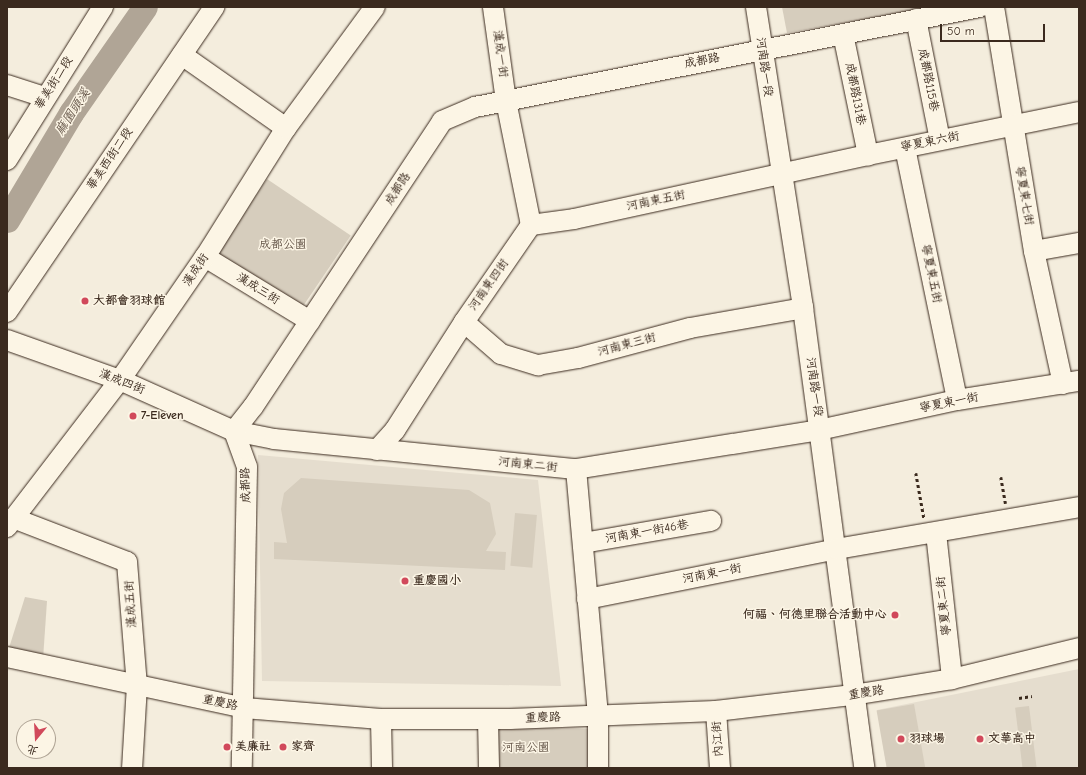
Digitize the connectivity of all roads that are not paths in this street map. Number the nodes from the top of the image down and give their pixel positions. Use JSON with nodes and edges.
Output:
{"nodes":[{"id":1,"x":103,"y":7,"type":"edge"},
{"id":2,"x":214,"y":7,"type":"edge"},
{"id":3,"x":375,"y":7,"type":"edge"},
{"id":4,"x":493,"y":7,"type":"edge"},
{"id":5,"x":756,"y":7,"type":"edge"},
{"id":6,"x":980,"y":7,"type":"edge"},
{"id":7,"x":994,"y":7,"type":"edge"},
{"id":8,"x":916,"y":19,"type":"junction"},
{"id":9,"x":843,"y":34,"type":"junction"},
{"id":10,"x":762,"y":49,"type":"junction"},
{"id":11,"x":182,"y":55,"type":"junction"},
{"id":12,"x":7,"y":85,"type":"edge"},
{"id":13,"x":45,"y":97,"type":"junction"},
{"id":14,"x":506,"y":101,"type":"junction"},
{"id":15,"x":1079,"y":112,"type":"edge"},
{"id":16,"x":1012,"y":126,"type":"junction"},
{"id":17,"x":286,"y":128,"type":"junction"},
{"id":18,"x":940,"y":140,"type":"junction"},
{"id":19,"x":905,"y":148,"type":"junction"},
{"id":20,"x":868,"y":155,"type":"junction"},
{"id":21,"x":7,"y":160,"type":"edge"},
{"id":22,"x":781,"y":174,"type":"junction"},
{"id":23,"x":531,"y":225,"type":"junction"},
{"id":24,"x":1079,"y":243,"type":"edge"},
{"id":25,"x":1034,"y":251,"type":"junction"},
{"id":26,"x":205,"y":257,"type":"junction"},
{"id":27,"x":803,"y":308,"type":"junction"},
{"id":28,"x":7,"y":312,"type":"edge"},
{"id":29,"x":310,"y":321,"type":"junction"},
{"id":30,"x":464,"y":322,"type":"junction"},
{"id":31,"x":7,"y":340,"type":"edge"},
{"id":32,"x":120,"y":380,"type":"junction"},
{"id":33,"x":1071,"y":382,"type":"edge"},
{"id":34,"x":957,"y":400,"type":"junction"},
{"id":35,"x":819,"y":430,"type":"junction"},
{"id":36,"x":234,"y":431,"type":"junction"},
{"id":37,"x":377,"y":450,"type":"junction"},
{"id":38,"x":576,"y":469,"type":"junction"},
{"id":39,"x":1079,"y":507,"type":"edge"},
{"id":40,"x":10,"y":522,"type":"edge"},
{"id":41,"x":711,"y":522,"type":"dead end"},
{"id":42,"x":932,"y":534,"type":"junction"},
{"id":43,"x":583,"y":543,"type":"junction"},
{"id":44,"x":837,"y":549,"type":"junction"},
{"id":45,"x":588,"y":599,"type":"junction"},
{"id":46,"x":1079,"y":648,"type":"edge"},
{"id":47,"x":7,"y":658,"type":"edge"},
{"id":48,"x":952,"y":679,"type":"junction"},
{"id":49,"x":137,"y":685,"type":"junction"},
{"id":50,"x":853,"y":695,"type":"junction"},
{"id":51,"x":244,"y":708,"type":"junction"},
{"id":52,"x":716,"y":711,"type":"junction"},
{"id":53,"x":598,"y":715,"type":"junction"},
{"id":54,"x":488,"y":719,"type":"junction"},
{"id":55,"x":381,"y":720,"type":"junction"},
{"id":56,"x":132,"y":768,"type":"edge"},
{"id":57,"x":242,"y":768,"type":"edge"},
{"id":58,"x":382,"y":768,"type":"edge"},
{"id":59,"x":489,"y":768,"type":"edge"},
{"id":60,"x":598,"y":768,"type":"edge"},
{"id":61,"x":720,"y":768,"type":"edge"},
{"id":62,"x":864,"y":768,"type":"edge"}],
"edges":[{"from":1,"to":13,"type":"street","name":"華美街二段"},
{"from":2,"to":11,"type":"street","name":"華美西街二段"},
{"from":3,"to":17,"type":"street","name":"漢成街"},
{"from":4,"to":14,"type":"street","name":"漢成一街"},
{"from":5,"to":10,"type":"street","name":"河南路一段"},
{"from":6,"to":8,"type":"street","name":"成都路"},
{"from":7,"to":16,"type":"street","name":"寧夏東七街"},
{"from":8,"to":9,"type":"street","name":"成都路"},
{"from":8,"to":18,"type":"street","name":"成都路115巷"},
{"from":9,"to":10,"type":"street","name":"成都路"},
{"from":9,"to":20,"type":"street","name":"成都路131巷"},
{"from":10,"to":14,"type":"street","name":"成都路"},
{"from":10,"to":22,"type":"street","name":"河南路一段"},
{"from":11,"to":17,"type":"street"},
{"from":11,"to":28,"type":"street","name":"華美西街二段"},
{"from":12,"to":13,"type":"street"},
{"from":13,"to":21,"type":"street","name":"華美街二段"},
{"from":14,"to":23,"type":"street"},
{"from":14,"to":29,"type":"street","name":"成都路"},
{"from":15,"to":16,"type":"street","name":"寧夏東六街"},
{"from":16,"to":18,"type":"street","name":"寧夏東六街"},
{"from":16,"to":25,"type":"street","name":"寧夏東七街"},
{"from":17,"to":26,"type":"street","name":"漢成街"},
{"from":18,"to":19,"type":"street","name":"寧夏東六街"},
{"from":19,"to":20,"type":"street","name":"寧夏東六街"},
{"from":19,"to":34,"type":"street","name":"寧夏東五街"},
{"from":20,"to":22,"type":"street","name":"寧夏東六街"},
{"from":22,"to":23,"type":"street","name":"河南東五街"},
{"from":22,"to":27,"type":"street","name":"河南路一段"},
{"from":23,"to":30,"type":"street","name":"河南東四街"},
{"from":24,"to":25,"type":"street"},
{"from":25,"to":33,"type":"street","name":"寧夏東七街"},
{"from":26,"to":29,"type":"street","name":"漢成三街"},
{"from":26,"to":32,"type":"street","name":"漢成街"},
{"from":27,"to":30,"type":"street","name":"河南東三街"},
{"from":27,"to":35,"type":"street","name":"河南路一段"},
{"from":29,"to":36,"type":"street","name":"成都路"},
{"from":30,"to":37,"type":"street","name":"河南東四街"},
{"from":31,"to":32,"type":"street","name":"漢成四街"},
{"from":32,"to":36,"type":"street","name":"漢成四街"},
{"from":32,"to":40,"type":"street","name":"漢成街"},
{"from":33,"to":34,"type":"street","name":"寧夏東一街"},
{"from":34,"to":35,"type":"street","name":"寧夏東一街"},
{"from":35,"to":38,"type":"street","name":"河南東二街"},
{"from":35,"to":44,"type":"street","name":"河南路一段"},
{"from":36,"to":37,"type":"street","name":"河南東二街"},
{"from":36,"to":51,"type":"street","name":"成都路"},
{"from":37,"to":38,"type":"street","name":"河南東二街"},
{"from":38,"to":43,"type":"street"},
{"from":39,"to":42,"type":"street"},
{"from":40,"to":49,"type":"street","name":"漢成五街"},
{"from":41,"to":43,"type":"street","name":"河南東一街46巷"},
{"from":42,"to":44,"type":"street"},
{"from":42,"to":48,"type":"street","name":"寧夏東二街"},
{"from":43,"to":45,"type":"street"},
{"from":44,"to":45,"type":"street","name":"河南東一街"},
{"from":44,"to":50,"type":"street","name":"河南路一段"},
{"from":45,"to":53,"type":"street"},
{"from":46,"to":48,"type":"street","name":"重慶路"},
{"from":47,"to":49,"type":"street","name":"重慶路"},
{"from":48,"to":50,"type":"street","name":"重慶路"},
{"from":49,"to":51,"type":"street","name":"重慶路"},
{"from":49,"to":56,"type":"street","name":"漢成五街"},
{"from":50,"to":52,"type":"street","name":"重慶路"},
{"from":50,"to":62,"type":"street","name":"河南路一段"},
{"from":51,"to":55,"type":"street","name":"重慶路"},
{"from":51,"to":57,"type":"street","name":"成都路"},
{"from":52,"to":53,"type":"street","name":"重慶路"},
{"from":52,"to":61,"type":"street","name":"內江街"},
{"from":53,"to":54,"type":"street","name":"重慶路"},
{"from":53,"to":60,"type":"street"},
{"from":54,"to":55,"type":"street","name":"重慶路"},
{"from":54,"to":59,"type":"street"},
{"from":55,"to":58,"type":"street"}]}
